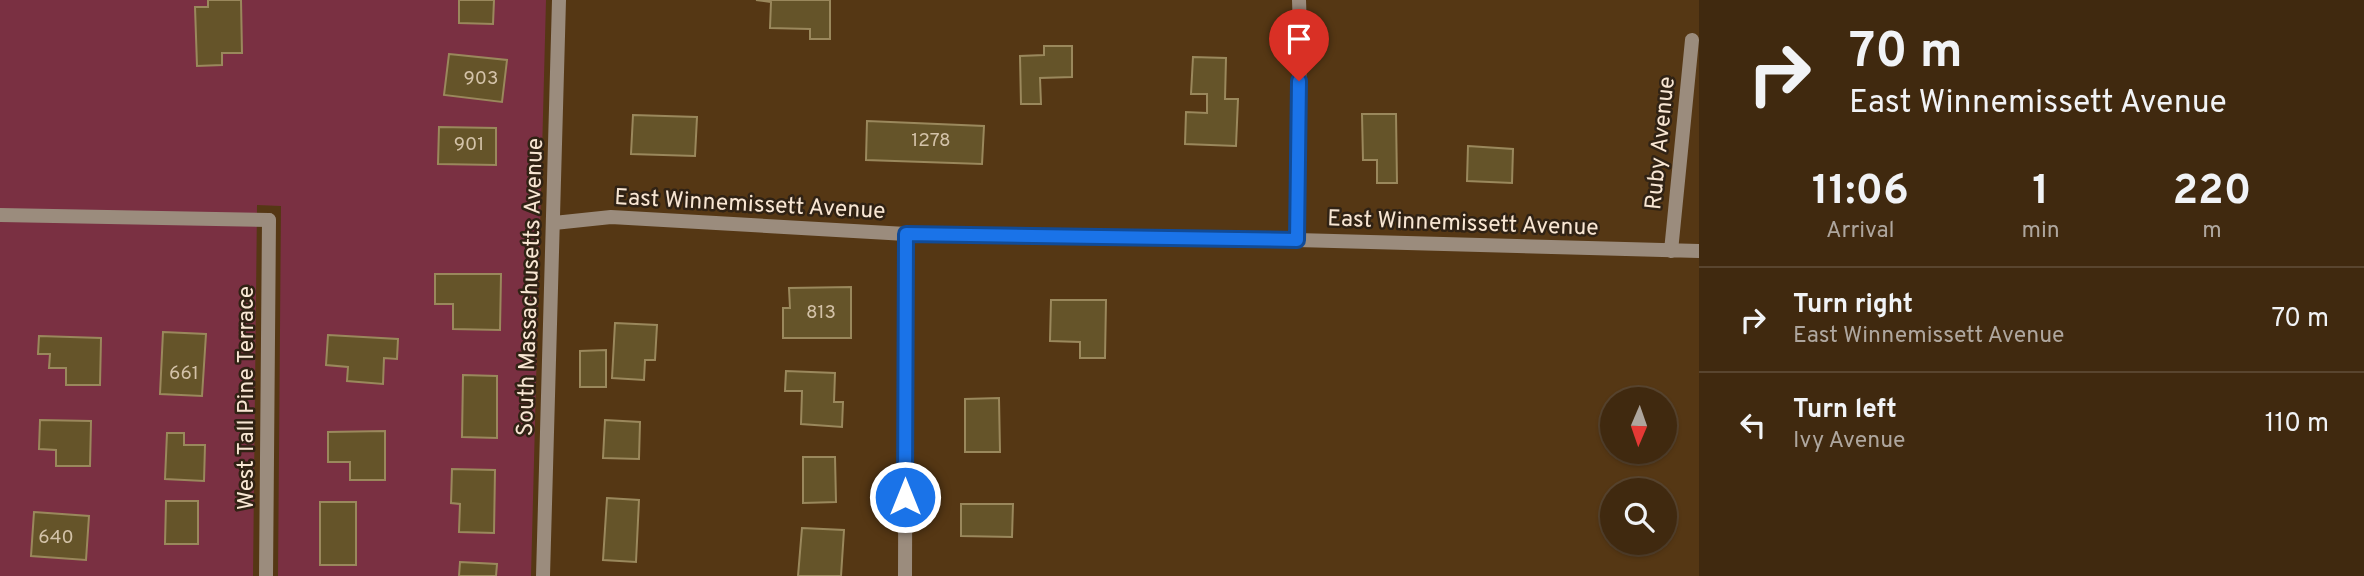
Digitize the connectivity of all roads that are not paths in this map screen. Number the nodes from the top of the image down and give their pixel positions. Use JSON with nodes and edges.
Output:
{"nodes":[{"id":1,"x":559,"y":0,"type":"edge"},
{"id":2,"x":1299,"y":0,"type":"edge"},
{"id":3,"x":1692,"y":40,"type":"dead end"},
{"id":4,"x":0,"y":215,"type":"edge"},
{"id":5,"x":554,"y":223,"type":"junction"},
{"id":6,"x":906,"y":234,"type":"junction"},
{"id":7,"x":1297,"y":240,"type":"junction"},
{"id":8,"x":1671,"y":251,"type":"junction"},
{"id":9,"x":1699,"y":251,"type":"edge"},
{"id":10,"x":266,"y":576,"type":"edge"},
{"id":11,"x":543,"y":576,"type":"edge"},
{"id":12,"x":905,"y":576,"type":"edge"}],
"edges":[{"from":1,"to":5,"type":"street","name":"South Massachusetts Avenue"},
{"from":2,"to":7,"type":"street"},
{"from":3,"to":8,"type":"street","name":"Ruby Avenue"},
{"from":4,"to":10,"type":"street","name":"West Tall Pine Terrace"},
{"from":5,"to":6,"type":"street","name":"East Winnemissett Avenue"},
{"from":5,"to":11,"type":"street","name":"South Massachusetts Avenue"},
{"from":6,"to":7,"type":"street","name":"East Winnemissett Avenue"},
{"from":6,"to":12,"type":"street"},
{"from":7,"to":8,"type":"street","name":"East Winnemissett Avenue"},
{"from":8,"to":9,"type":"street","name":"East Winnemissett Avenue"}]}
